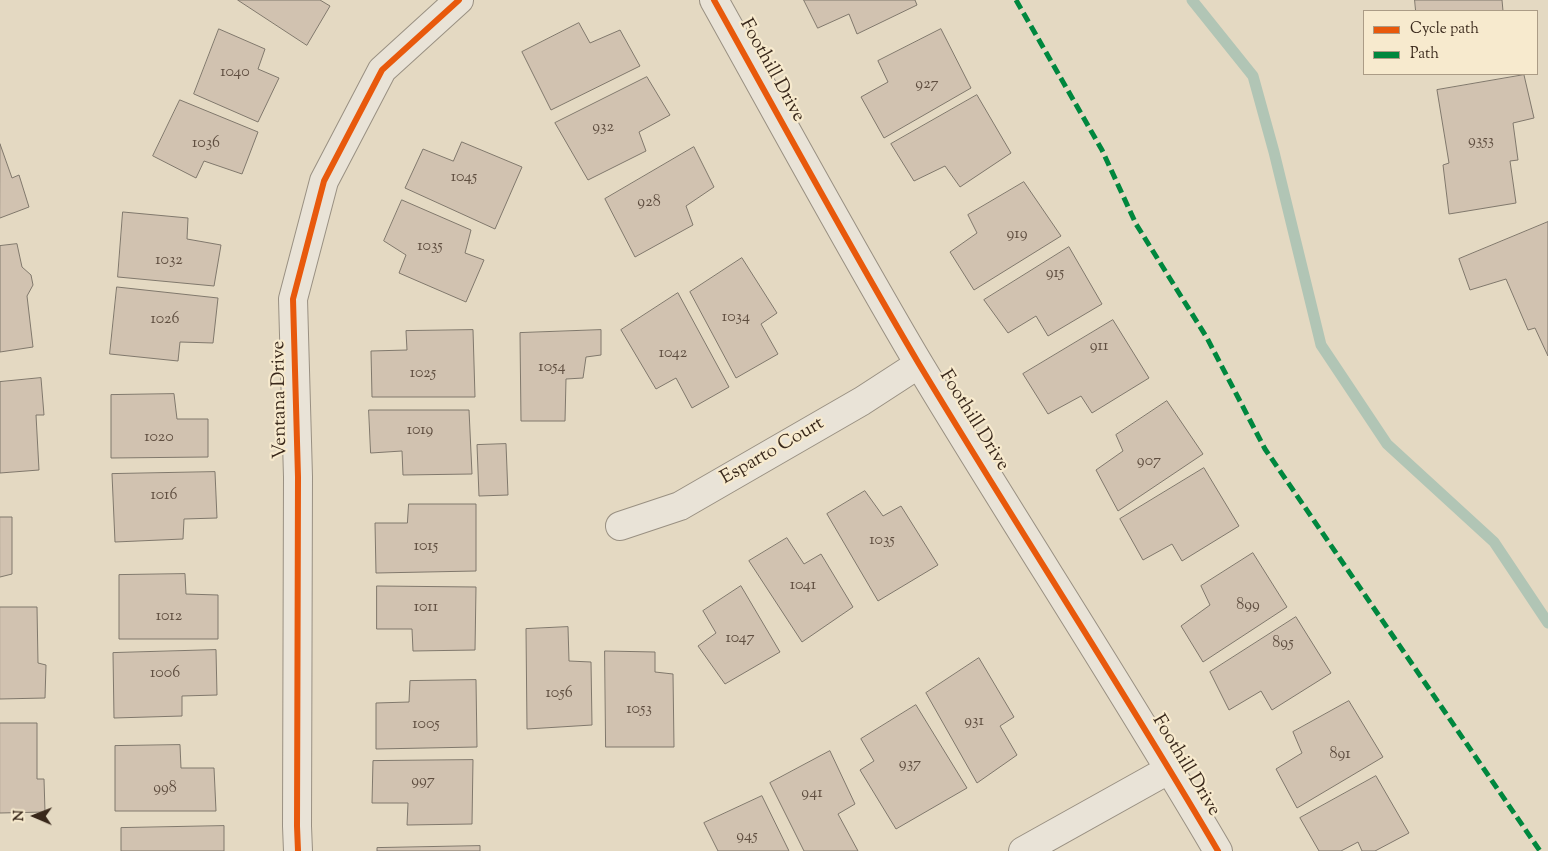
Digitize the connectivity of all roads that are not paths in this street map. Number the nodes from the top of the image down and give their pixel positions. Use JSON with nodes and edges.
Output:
{"nodes":[{"id":1,"x":459,"y":0,"type":"edge"},
{"id":2,"x":714,"y":0,"type":"edge"},
{"id":3,"x":919,"y":364,"type":"junction"},
{"id":4,"x":620,"y":526,"type":"dead end"},
{"id":5,"x":1170,"y":769,"type":"junction"},
{"id":6,"x":298,"y":851,"type":"edge"},
{"id":7,"x":1023,"y":851,"type":"edge"},
{"id":8,"x":1218,"y":851,"type":"edge"}],
"edges":[{"from":1,"to":6,"type":"street","name":"Ventana Drive"},
{"from":2,"to":3,"type":"street","name":"Foothill Drive"},
{"from":3,"to":4,"type":"street","name":"Esparto Court"},
{"from":3,"to":5,"type":"street","name":"Foothill Drive"},
{"from":5,"to":7,"type":"street"},
{"from":5,"to":8,"type":"street","name":"Foothill Drive"}]}
